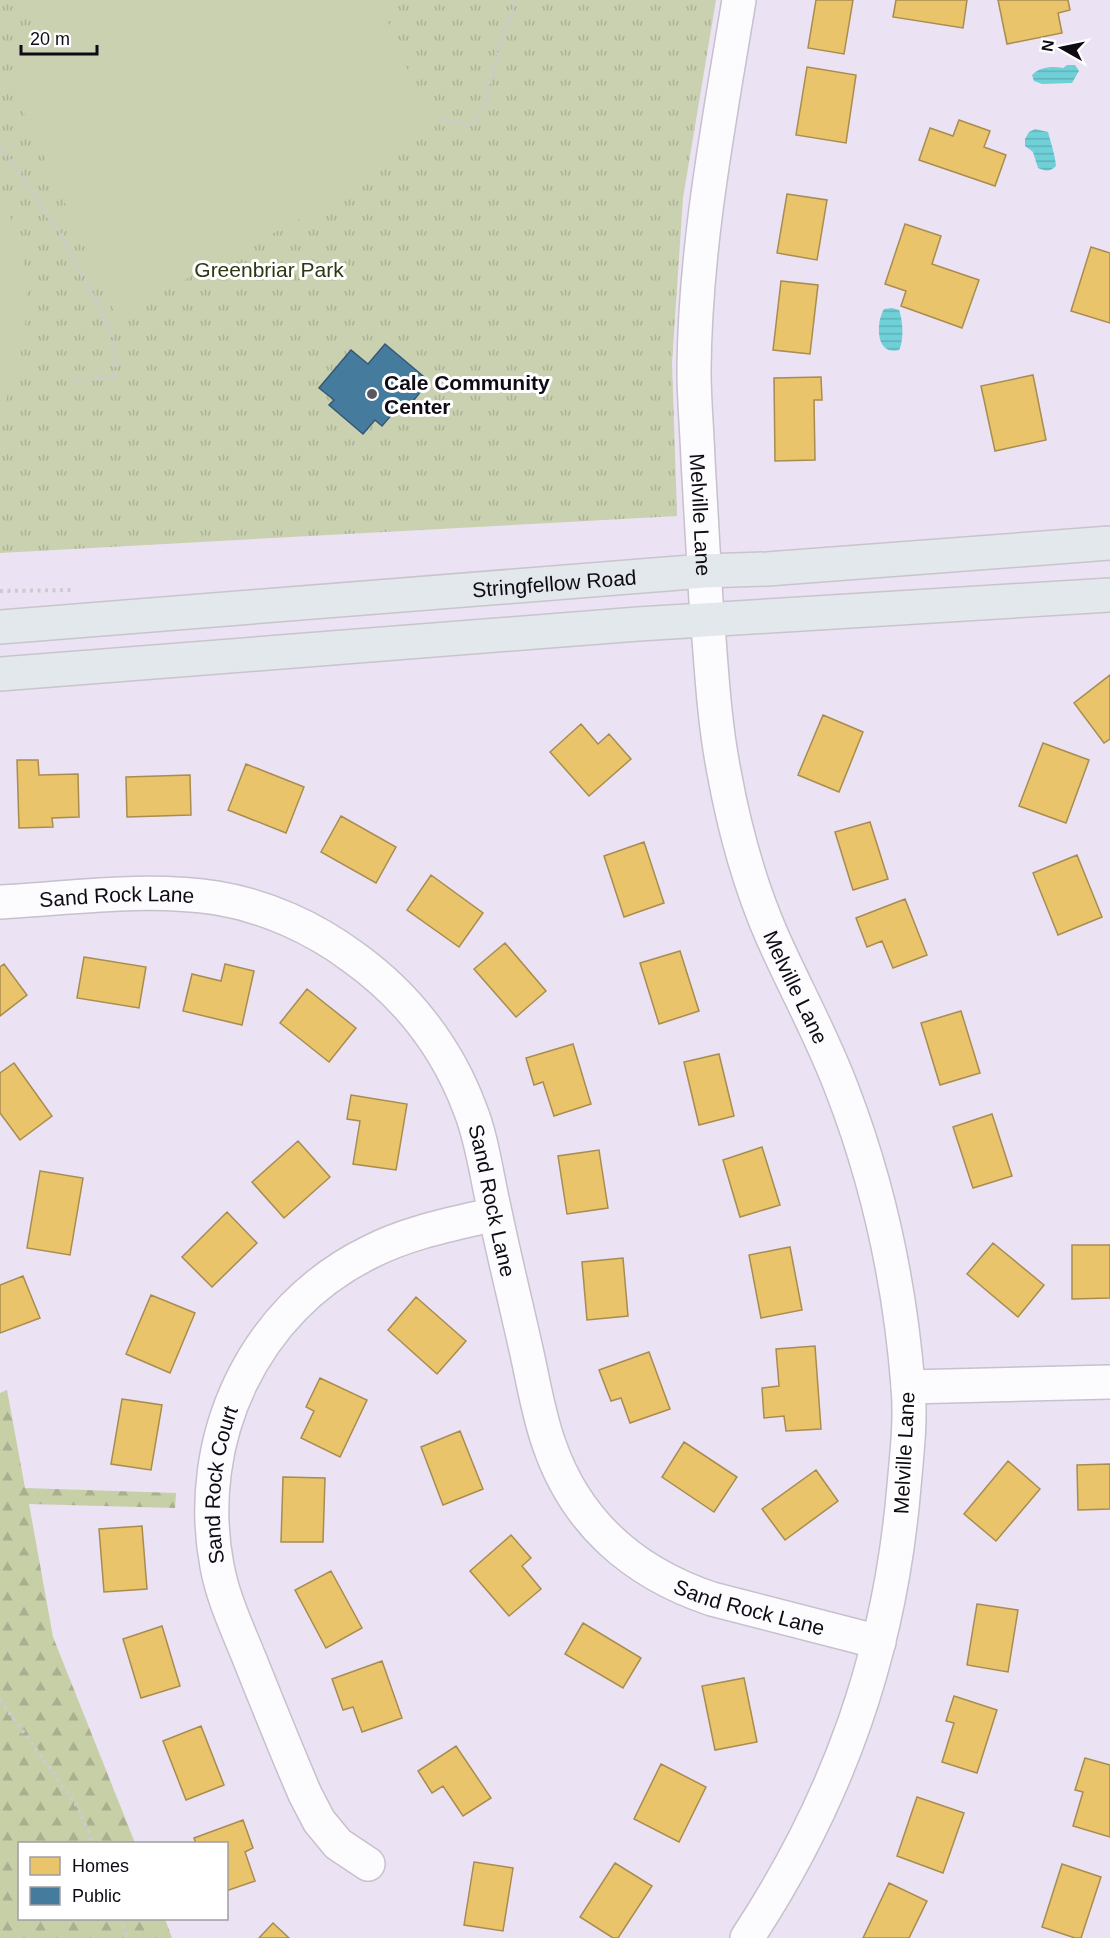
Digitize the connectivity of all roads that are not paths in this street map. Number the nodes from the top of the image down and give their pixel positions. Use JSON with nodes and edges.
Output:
{"nodes":[{"id":1,"x":739,"y":0,"type":"edge"},
{"id":2,"x":1110,"y":543,"type":"edge"},
{"id":3,"x":704,"y":571,"type":"junction"},
{"id":4,"x":1110,"y":595,"type":"edge"},
{"id":5,"x":708,"y":620,"type":"junction"},
{"id":6,"x":0,"y":627,"type":"edge"},
{"id":7,"x":0,"y":674,"type":"edge"},
{"id":8,"x":0,"y":902,"type":"edge"},
{"id":9,"x":495,"y":1214,"type":"junction"},
{"id":10,"x":1110,"y":1382,"type":"edge"},
{"id":11,"x":908,"y":1387,"type":"junction"},
{"id":12,"x":879,"y":1642,"type":"junction"},
{"id":13,"x":368,"y":1864,"type":"dead end"},
{"id":14,"x":747,"y":1938,"type":"edge"}],
"edges":[{"from":1,"to":3,"type":"street","name":"Melville Lane"},
{"from":2,"to":3,"type":"main road","name":"Stringfellow Road"},
{"from":3,"to":5,"type":"street","name":"Melville Lane"},
{"from":3,"to":6,"type":"main road","name":"Stringfellow Road"},
{"from":4,"to":5,"type":"main road"},
{"from":5,"to":7,"type":"main road"},
{"from":5,"to":11,"type":"street","name":"Melville Lane"},
{"from":8,"to":9,"type":"street","name":"Sand Rock Lane"},
{"from":9,"to":12,"type":"street","name":"Sand Rock Lane"},
{"from":9,"to":13,"type":"street","name":"Sand Rock Court"},
{"from":10,"to":11,"type":"street"},
{"from":11,"to":12,"type":"street","name":"Melville Lane"},
{"from":12,"to":14,"type":"street","name":"Melville Lane"}]}
